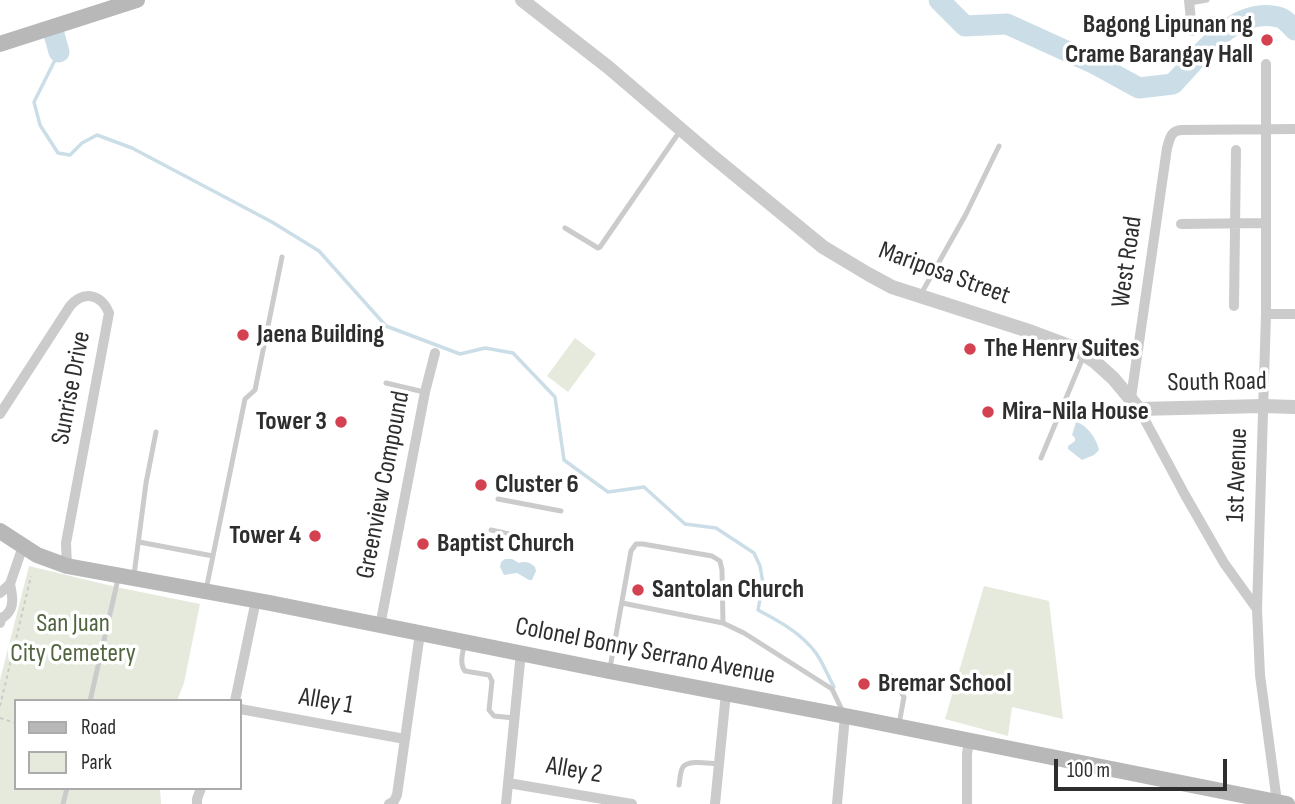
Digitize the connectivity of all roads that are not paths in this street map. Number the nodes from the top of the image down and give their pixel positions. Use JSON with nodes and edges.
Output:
{"nodes":[{"id":1,"x":137,"y":0,"type":"edge"},
{"id":2,"x":522,"y":0,"type":"edge"},
{"id":3,"x":1207,"y":0,"type":"edge"},
{"id":4,"x":1189,"y":2,"type":"edge"},
{"id":5,"x":1192,"y":32,"type":"dead end"},
{"id":6,"x":0,"y":44,"type":"edge"},
{"id":7,"x":1266,"y":64,"type":"dead end"},
{"id":8,"x":681,"y":129,"type":"junction"},
{"id":9,"x":1295,"y":129,"type":"edge"},
{"id":10,"x":1267,"y":130,"type":"junction"},
{"id":11,"x":999,"y":146,"type":"dead end"},
{"id":12,"x":1236,"y":150,"type":"dead end"},
{"id":13,"x":1266,"y":223,"type":"junction"},
{"id":14,"x":1181,"y":224,"type":"dead end"},
{"id":15,"x":1235,"y":224,"type":"junction"},
{"id":16,"x":565,"y":228,"type":"dead end"},
{"id":17,"x":282,"y":257,"type":"dead end"},
{"id":18,"x":920,"y":296,"type":"junction"},
{"id":19,"x":1234,"y":306,"type":"dead end"},
{"id":20,"x":1266,"y":314,"type":"junction"},
{"id":21,"x":1295,"y":314,"type":"edge"},
{"id":22,"x":435,"y":354,"type":"dead end"},
{"id":23,"x":1084,"y":355,"type":"junction"},
{"id":24,"x":386,"y":383,"type":"dead end"},
{"id":25,"x":425,"y":392,"type":"junction"},
{"id":26,"x":1135,"y":403,"type":"junction"},
{"id":27,"x":1263,"y":406,"type":"junction"},
{"id":28,"x":1295,"y":407,"type":"edge"},
{"id":29,"x":0,"y":414,"type":"edge"},
{"id":30,"x":156,"y":432,"type":"dead end"},
{"id":31,"x":1041,"y":458,"type":"dead end"},
{"id":32,"x":498,"y":499,"type":"dead end"},
{"id":33,"x":561,"y":511,"type":"dead end"},
{"id":34,"x":491,"y":530,"type":"dead end"},
{"id":35,"x":0,"y":531,"type":"edge"},
{"id":36,"x":139,"y":542,"type":"junction"},
{"id":37,"x":555,"y":544,"type":"dead end"},
{"id":38,"x":23,"y":546,"type":"junction"},
{"id":39,"x":213,"y":556,"type":"junction"},
{"id":40,"x":66,"y":566,"type":"junction"},
{"id":41,"x":126,"y":577,"type":"junction"},
{"id":42,"x":206,"y":591,"type":"junction"},
{"id":43,"x":3,"y":592,"type":"edge"},
{"id":44,"x":256,"y":600,"type":"junction"},
{"id":45,"x":622,"y":603,"type":"junction"},
{"id":46,"x":1257,"y":609,"type":"junction"},
{"id":47,"x":1,"y":619,"type":"edge"},
{"id":48,"x":723,"y":623,"type":"junction"},
{"id":49,"x":380,"y":626,"type":"junction"},
{"id":50,"x":420,"y":634,"type":"junction"},
{"id":51,"x":465,"y":642,"type":"junction"},
{"id":52,"x":521,"y":652,"type":"junction"},
{"id":53,"x":610,"y":671,"type":"junction"},
{"id":54,"x":891,"y":676,"type":"dead end"},
{"id":55,"x":726,"y":693,"type":"junction"},
{"id":56,"x":91,"y":699,"type":"edge"},
{"id":57,"x":235,"y":699,"type":"edge"},
{"id":58,"x":242,"y":709,"type":"edge"},
{"id":59,"x":845,"y":716,"type":"junction"},
{"id":60,"x":514,"y":718,"type":"junction"},
{"id":61,"x":898,"y":727,"type":"junction"},
{"id":62,"x":405,"y":739,"type":"junction"},
{"id":63,"x":969,"y":741,"type":"junction"},
{"id":64,"x":719,"y":764,"type":"junction"},
{"id":65,"x":508,"y":783,"type":"junction"},
{"id":66,"x":679,"y":785,"type":"dead end"},
{"id":67,"x":1282,"y":803,"type":"edge"},
{"id":68,"x":389,"y":804,"type":"edge"},
{"id":69,"x":506,"y":804,"type":"edge"},
{"id":70,"x":632,"y":804,"type":"edge"},
{"id":71,"x":715,"y":804,"type":"edge"},
{"id":72,"x":837,"y":804,"type":"edge"},
{"id":73,"x":967,"y":804,"type":"edge"}],
"edges":[{"from":1,"to":6,"type":"main road"},
{"from":2,"to":8,"type":"street","name":"Mariposa Street"},
{"from":3,"to":4,"type":"lane"},
{"from":4,"to":5,"type":"street"},
{"from":7,"to":10,"type":"street","name":"1st Avenue"},
{"from":8,"to":16,"type":"lane"},
{"from":8,"to":18,"type":"street","name":"Mariposa Street"},
{"from":9,"to":10,"type":"street"},
{"from":10,"to":13,"type":"street","name":"1st Avenue"},
{"from":10,"to":26,"type":"street","name":"West Road"},
{"from":11,"to":18,"type":"lane"},
{"from":12,"to":15,"type":"street"},
{"from":13,"to":15,"type":"street"},
{"from":13,"to":20,"type":"street","name":"1st Avenue"},
{"from":14,"to":15,"type":"street"},
{"from":15,"to":19,"type":"street"},
{"from":17,"to":39,"type":"lane"},
{"from":18,"to":23,"type":"street","name":"Mariposa Street"},
{"from":20,"to":21,"type":"street"},
{"from":20,"to":27,"type":"street","name":"1st Avenue"},
{"from":22,"to":25,"type":"street","name":"Greenview Compound"},
{"from":23,"to":26,"type":"street","name":"Mariposa Street"},
{"from":23,"to":31,"type":"lane"},
{"from":24,"to":25,"type":"lane"},
{"from":25,"to":49,"type":"street","name":"Greenview Compound"},
{"from":26,"to":27,"type":"street","name":"South Road"},
{"from":26,"to":46,"type":"street","name":"Mariposa Street"},
{"from":27,"to":28,"type":"street","name":"South Road"},
{"from":27,"to":46,"type":"street","name":"1st Avenue"},
{"from":29,"to":40,"type":"street","name":"Sunrise Drive"},
{"from":30,"to":36,"type":"lane"},
{"from":32,"to":33,"type":"lane"},
{"from":34,"to":37,"type":"lane"},
{"from":35,"to":38,"type":"main road","name":"Colonel Bonny Serrano Avenue"},
{"from":36,"to":39,"type":"lane"},
{"from":36,"to":41,"type":"lane"},
{"from":38,"to":40,"type":"main road","name":"Colonel Bonny Serrano Avenue"},
{"from":38,"to":43,"type":"street"},
{"from":39,"to":42,"type":"lane"},
{"from":40,"to":41,"type":"main road","name":"Colonel Bonny Serrano Avenue"},
{"from":41,"to":42,"type":"main road","name":"Colonel Bonny Serrano Avenue"},
{"from":41,"to":56,"type":"lane"},
{"from":42,"to":44,"type":"main road","name":"Colonel Bonny Serrano Avenue"},
{"from":43,"to":47,"type":"street"},
{"from":44,"to":49,"type":"main road","name":"Colonel Bonny Serrano Avenue"},
{"from":44,"to":57,"type":"street"},
{"from":45,"to":48,"type":"lane"},
{"from":45,"to":48,"type":"lane"},
{"from":45,"to":53,"type":"lane"},
{"from":46,"to":67,"type":"street","name":"1st Avenue"},
{"from":48,"to":59,"type":"lane"},
{"from":49,"to":50,"type":"main road","name":"Colonel Bonny Serrano Avenue"},
{"from":50,"to":51,"type":"main road","name":"Colonel Bonny Serrano Avenue"},
{"from":50,"to":62,"type":"street"},
{"from":51,"to":52,"type":"main road","name":"Colonel Bonny Serrano Avenue"},
{"from":51,"to":60,"type":"lane"},
{"from":52,"to":53,"type":"main road","name":"Colonel Bonny Serrano Avenue"},
{"from":52,"to":60,"type":"street"},
{"from":53,"to":55,"type":"main road","name":"Colonel Bonny Serrano Avenue"},
{"from":54,"to":61,"type":"lane"},
{"from":55,"to":59,"type":"main road","name":"Colonel Bonny Serrano Avenue"},
{"from":55,"to":64,"type":"street"},
{"from":58,"to":62,"type":"street","name":"Alley 1"},
{"from":59,"to":61,"type":"main road","name":"Colonel Bonny Serrano Avenue"},
{"from":59,"to":72,"type":"street"},
{"from":60,"to":65,"type":"street"},
{"from":61,"to":63,"type":"main road","name":"Colonel Bonny Serrano Avenue"},
{"from":62,"to":68,"type":"street"},
{"from":63,"to":67,"type":"main road","name":"Colonel Bonny Serrano Avenue"},
{"from":63,"to":73,"type":"street"},
{"from":64,"to":66,"type":"lane"},
{"from":64,"to":71,"type":"street"},
{"from":65,"to":69,"type":"street"},
{"from":65,"to":70,"type":"street","name":"Alley 2"}]}
